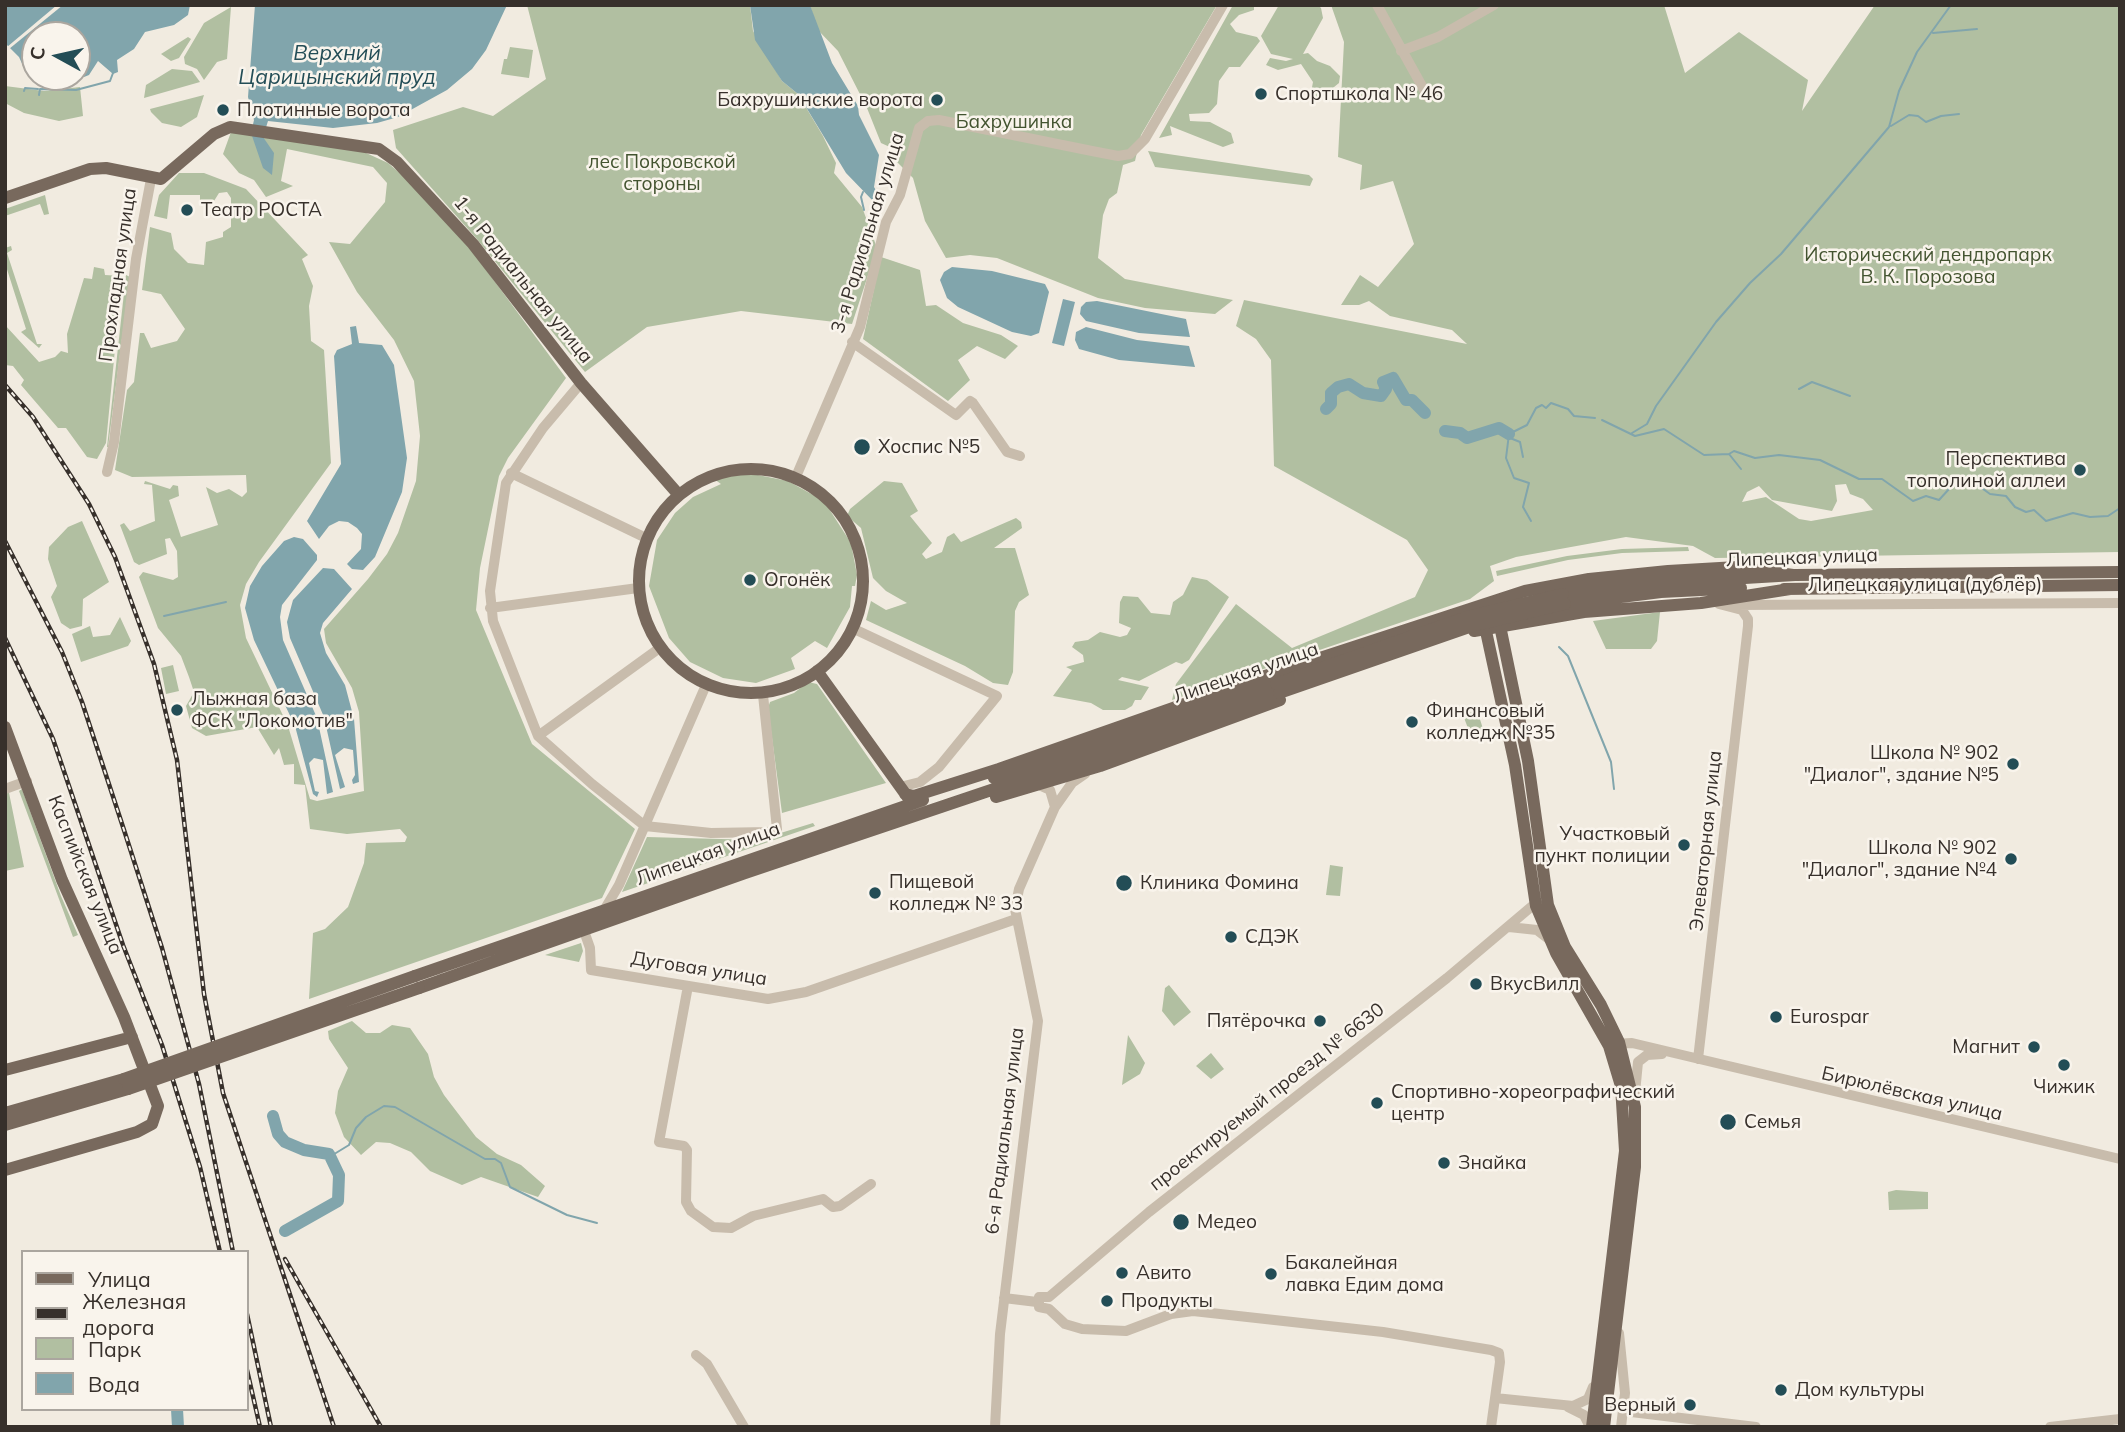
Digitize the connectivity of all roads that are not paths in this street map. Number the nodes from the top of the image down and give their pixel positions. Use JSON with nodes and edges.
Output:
{"nodes":[{"id":1,"x":1223,"y":5,"type":"edge"},
{"id":2,"x":1377,"y":5,"type":"edge"},
{"id":3,"x":1493,"y":5,"type":"edge"},
{"id":4,"x":1401,"y":51,"type":"junction"},
{"id":5,"x":1428,"y":97,"type":"dead end"},
{"id":6,"x":230,"y":127,"type":"joint"},
{"id":7,"x":151,"y":179,"type":"junction"},
{"id":8,"x":5,"y":198,"type":"edge"},
{"id":9,"x":852,"y":342,"type":"junction"},
{"id":10,"x":581,"y":383,"type":"junction"},
{"id":11,"x":1020,"y":456,"type":"dead end"},
{"id":12,"x":107,"y":472,"type":"dead end"},
{"id":13,"x":511,"y":473,"type":"junction"},
{"id":14,"x":794,"y":479,"type":"junction"},
{"id":15,"x":678,"y":494,"type":"junction"},
{"id":16,"x":646,"y":538,"type":"junction"},
{"id":17,"x":2120,"y":572,"type":"edge"},
{"id":18,"x":1793,"y":575,"type":"junction"},
{"id":19,"x":2120,"y":585,"type":"edge"},
{"id":20,"x":1542,"y":587,"type":"junction"},
{"id":21,"x":638,"y":588,"type":"junction"},
{"id":22,"x":1790,"y":589,"type":"junction"},
{"id":23,"x":1564,"y":599,"type":"junction"},
{"id":24,"x":1495,"y":600,"type":"junction"},
{"id":25,"x":1700,"y":603,"type":"junction"},
{"id":26,"x":2120,"y":603,"type":"edge"},
{"id":27,"x":1730,"y":604,"type":"junction"},
{"id":28,"x":1480,"y":605,"type":"junction"},
{"id":29,"x":1772,"y":605,"type":"junction"},
{"id":30,"x":490,"y":608,"type":"junction"},
{"id":31,"x":1545,"y":619,"type":"junction"},
{"id":32,"x":1748,"y":626,"type":"junction"},
{"id":33,"x":1500,"y":627,"type":"junction"},
{"id":34,"x":852,"y":628,"type":"junction"},
{"id":35,"x":1485,"y":629,"type":"junction"},
{"id":36,"x":661,"y":647,"type":"junction"},
{"id":37,"x":817,"y":671,"type":"junction"},
{"id":38,"x":706,"y":684,"type":"junction"},
{"id":39,"x":1280,"y":687,"type":"junction"},
{"id":40,"x":763,"y":695,"type":"junction"},
{"id":41,"x":5,"y":727,"type":"edge"},
{"id":42,"x":538,"y":736,"type":"junction"},
{"id":43,"x":1100,"y":766,"type":"junction"},
{"id":44,"x":999,"y":769,"type":"junction"},
{"id":45,"x":27,"y":781,"type":"junction"},
{"id":46,"x":1040,"y":785,"type":"junction"},
{"id":47,"x":961,"y":788,"type":"junction"},
{"id":48,"x":5,"y":789,"type":"edge"},
{"id":49,"x":910,"y":800,"type":"junction"},
{"id":50,"x":967,"y":801,"type":"junction"},
{"id":51,"x":1055,"y":807,"type":"junction"},
{"id":52,"x":645,"y":826,"type":"junction"},
{"id":53,"x":619,"y":885,"type":"junction"},
{"id":54,"x":1016,"y":898,"type":"junction"},
{"id":55,"x":635,"y":901,"type":"junction"},
{"id":56,"x":1542,"y":906,"type":"junction"},
{"id":57,"x":603,"y":912,"type":"junction"},
{"id":58,"x":1016,"y":919,"type":"junction"},
{"id":59,"x":998,"y":923,"type":"junction"},
{"id":60,"x":1508,"y":927,"type":"junction"},
{"id":61,"x":584,"y":931,"type":"junction"},
{"id":62,"x":1550,"y":941,"type":"junction"},
{"id":63,"x":1021,"y":943,"type":"junction"},
{"id":64,"x":417,"y":982,"type":"junction"},
{"id":65,"x":688,"y":986,"type":"junction"},
{"id":66,"x":132,"y":1037,"type":"junction"},
{"id":67,"x":1614,"y":1044,"type":"junction"},
{"id":68,"x":1677,"y":1055,"type":"junction"},
{"id":69,"x":1698,"y":1059,"type":"junction"},
{"id":70,"x":5,"y":1070,"type":"edge"},
{"id":71,"x":126,"y":1084,"type":"junction"},
{"id":72,"x":1635,"y":1107,"type":"junction"},
{"id":73,"x":5,"y":1113,"type":"edge"},
{"id":74,"x":5,"y":1125,"type":"edge"},
{"id":75,"x":2120,"y":1159,"type":"edge"},
{"id":76,"x":5,"y":1170,"type":"edge"},
{"id":77,"x":871,"y":1184,"type":"dead end"},
{"id":78,"x":1049,"y":1297,"type":"junction"},
{"id":79,"x":1004,"y":1298,"type":"junction"},
{"id":80,"x":1037,"y":1302,"type":"junction"},
{"id":81,"x":1049,"y":1309,"type":"junction"},
{"id":82,"x":1618,"y":1311,"type":"junction"},
{"id":83,"x":696,"y":1355,"type":"dead end"},
{"id":84,"x":1599,"y":1373,"type":"junction"},
{"id":85,"x":1495,"y":1398,"type":"junction"},
{"id":86,"x":1567,"y":1407,"type":"junction"},
{"id":87,"x":1623,"y":1411,"type":"junction"},
{"id":88,"x":2120,"y":1419,"type":"edge"},
{"id":89,"x":744,"y":1427,"type":"edge"},
{"id":90,"x":995,"y":1427,"type":"edge"},
{"id":91,"x":1491,"y":1427,"type":"edge"},
{"id":92,"x":1591,"y":1427,"type":"edge"},
{"id":93,"x":1604,"y":1427,"type":"edge"},
{"id":94,"x":1621,"y":1427,"type":"edge"},
{"id":95,"x":1756,"y":1427,"type":"edge"},
{"id":96,"x":2050,"y":1427,"type":"edge"}],
"edges":[{"from":1,"to":9,"type":"street","name":"3-я Радиальная улица"},
{"from":2,"to":4,"type":"street"},
{"from":3,"to":4,"type":"street"},
{"from":4,"to":5,"type":"street"},
{"from":6,"to":7,"type":"main road","name":"Прохладная улица"},
{"from":6,"to":10,"type":"main road","name":"1-я Радиальная улица"},
{"from":7,"to":8,"type":"main road"},
{"from":7,"to":12,"type":"street","name":"Прохладная улица"},
{"from":9,"to":11,"type":"street"},
{"from":9,"to":14,"type":"street","name":"3-я Радиальная улица"},
{"from":10,"to":13,"type":"street"},
{"from":10,"to":15,"type":"main road","name":"1-я Радиальная улица"},
{"from":13,"to":16,"type":"street"},
{"from":13,"to":30,"type":"street"},
{"from":14,"to":15,"type":"main road"},
{"from":14,"to":34,"type":"main road"},
{"from":15,"to":16,"type":"main road"},
{"from":16,"to":21,"type":"main road"},
{"from":17,"to":18,"type":"main road","name":"Липецкая улица"},
{"from":18,"to":20,"type":"main road","name":"Липецкая улица (дублёр)"},
{"from":18,"to":23,"type":"main road","name":"Липецкая улица"},
{"from":19,"to":22,"type":"main road","name":"Липецкая улица"},
{"from":20,"to":24,"type":"main road","name":"Липецкая улица (дублёр)"},
{"from":20,"to":31,"type":"street"},
{"from":21,"to":30,"type":"street"},
{"from":21,"to":36,"type":"main road"},
{"from":22,"to":23,"type":"main road","name":"Липецкая улица"},
{"from":22,"to":25,"type":"main road","name":"Липецкая улица (дублёр)"},
{"from":23,"to":39,"type":"main road","name":"Липецкая улица","bridge":true},
{"from":24,"to":28,"type":"main road","name":"Липецкая улица (дублёр)"},
{"from":24,"to":33,"type":"main road"},
{"from":25,"to":27,"type":"street","name":"Липецкая улица (дублёр)"},
{"from":25,"to":31,"type":"main road","name":"Липецкая улица (дублёр)"},
{"from":26,"to":29,"type":"street","name":"Липецкая улица (дублёр)"},
{"from":27,"to":29,"type":"street","name":"Липецкая улица (дублёр)"},
{"from":27,"to":32,"type":"street"},
{"from":28,"to":35,"type":"main road"},
{"from":28,"to":39,"type":"main road","name":"Липецкая улица (дублёр)"},
{"from":29,"to":32,"type":"street"},
{"from":30,"to":42,"type":"street"},
{"from":31,"to":33,"type":"main road","name":"Липецкая улица (дублёр)"},
{"from":32,"to":69,"type":"street","name":"Элеваторная улица"},
{"from":33,"to":35,"type":"main road","name":"Липецкая улица (дублёр)"},
{"from":33,"to":56,"type":"main road"},
{"from":34,"to":37,"type":"main road"},
{"from":34,"to":49,"type":"street"},
{"from":35,"to":39,"type":"main road","name":"Липецкая улица (дублёр)"},
{"from":35,"to":56,"type":"main road"},
{"from":36,"to":38,"type":"main road"},
{"from":36,"to":42,"type":"street"},
{"from":37,"to":40,"type":"main road"},
{"from":37,"to":49,"type":"main road"},
{"from":38,"to":40,"type":"main road"},
{"from":38,"to":52,"type":"street"},
{"from":39,"to":43,"type":"main road","name":"Липецкая улица (дублёр)"},
{"from":39,"to":44,"type":"main road","name":"Липецкая улица (дублёр)"},
{"from":39,"to":47,"type":"main road","name":"Липецкая улица"},
{"from":39,"to":50,"type":"main road","name":"Липецкая улица"},
{"from":40,"to":52,"type":"street"},
{"from":41,"to":45,"type":"main road","name":"Каспийская улица"},
{"from":42,"to":52,"type":"street"},
{"from":43,"to":46,"type":"main road","name":"Липецкая улица (дублёр)"},
{"from":43,"to":51,"type":"street","name":"6-я Радиальная улица"},
{"from":44,"to":47,"type":"main road","name":"Липецкая улица (дублёр)"},
{"from":44,"to":49,"type":"main road","name":"Липецкая улица (дублёр)"},
{"from":45,"to":48,"type":"street"},
{"from":45,"to":66,"type":"main road","name":"Каспийская улица"},
{"from":46,"to":50,"type":"main road","name":"Липецкая улица (дублёр)"},
{"from":46,"to":51,"type":"street"},
{"from":47,"to":49,"type":"main road","name":"Липецкая улица"},
{"from":49,"to":50,"type":"main road","name":"Липецкая улица"},
{"from":49,"to":55,"type":"main road","name":"Липецкая улица"},
{"from":49,"to":61,"type":"main road","name":"Липецкая улица"},
{"from":51,"to":54,"type":"street","name":"6-я Радиальная улица"},
{"from":52,"to":53,"type":"street"},
{"from":53,"to":55,"type":"street"},
{"from":53,"to":57,"type":"street"},
{"from":54,"to":58,"type":"street","name":"6-я Радиальная улица"},
{"from":54,"to":59,"type":"street"},
{"from":55,"to":57,"type":"main road","name":"Липецкая улица"},
{"from":56,"to":60,"type":"street","name":"проектируемый проезд № 6630"},
{"from":56,"to":62,"type":"main road"},
{"from":56,"to":67,"type":"main road"},
{"from":57,"to":64,"type":"main road","name":"Липецкая улица"},
{"from":58,"to":59,"type":"street","name":"Дуговая улица"},
{"from":58,"to":63,"type":"street","name":"6-я Радиальная улица"},
{"from":59,"to":63,"type":"street"},
{"from":59,"to":65,"type":"street","name":"Дуговая улица"},
{"from":60,"to":62,"type":"street"},
{"from":60,"to":78,"type":"street","name":"проектируемый проезд № 6630"},
{"from":61,"to":64,"type":"main road","name":"Липецкая улица"},
{"from":61,"to":65,"type":"street","name":"Дуговая улица"},
{"from":62,"to":67,"type":"main road"},
{"from":63,"to":79,"type":"street","name":"6-я Радиальная улица"},
{"from":64,"to":71,"type":"main road","bridge":true},
{"from":65,"to":77,"type":"street"},
{"from":66,"to":70,"type":"main road"},
{"from":66,"to":76,"type":"main road","name":"Каспийская улица"},
{"from":67,"to":68,"type":"street"},
{"from":67,"to":72,"type":"main road"},
{"from":67,"to":84,"type":"main road"},
{"from":68,"to":69,"type":"street","name":"Бирюлёвская улица"},
{"from":68,"to":72,"type":"street"},
{"from":69,"to":75,"type":"street","name":"Бирюлёвская улица"},
{"from":71,"to":73,"type":"main road"},
{"from":71,"to":74,"type":"main road"},
{"from":72,"to":82,"type":"main road"},
{"from":78,"to":80,"type":"street"},
{"from":78,"to":81,"type":"street"},
{"from":79,"to":80,"type":"street"},
{"from":79,"to":90,"type":"street","name":"6-я Радиальная улица"},
{"from":80,"to":81,"type":"street"},
{"from":81,"to":85,"type":"street"},
{"from":82,"to":87,"type":"street"},
{"from":82,"to":93,"type":"main road"},
{"from":83,"to":89,"type":"street"},
{"from":84,"to":86,"type":"street"},
{"from":84,"to":92,"type":"main road"},
{"from":85,"to":86,"type":"street"},
{"from":85,"to":91,"type":"street"},
{"from":86,"to":92,"type":"street"},
{"from":87,"to":94,"type":"street"},
{"from":87,"to":95,"type":"street"},
{"from":88,"to":96,"type":"street"}]}
